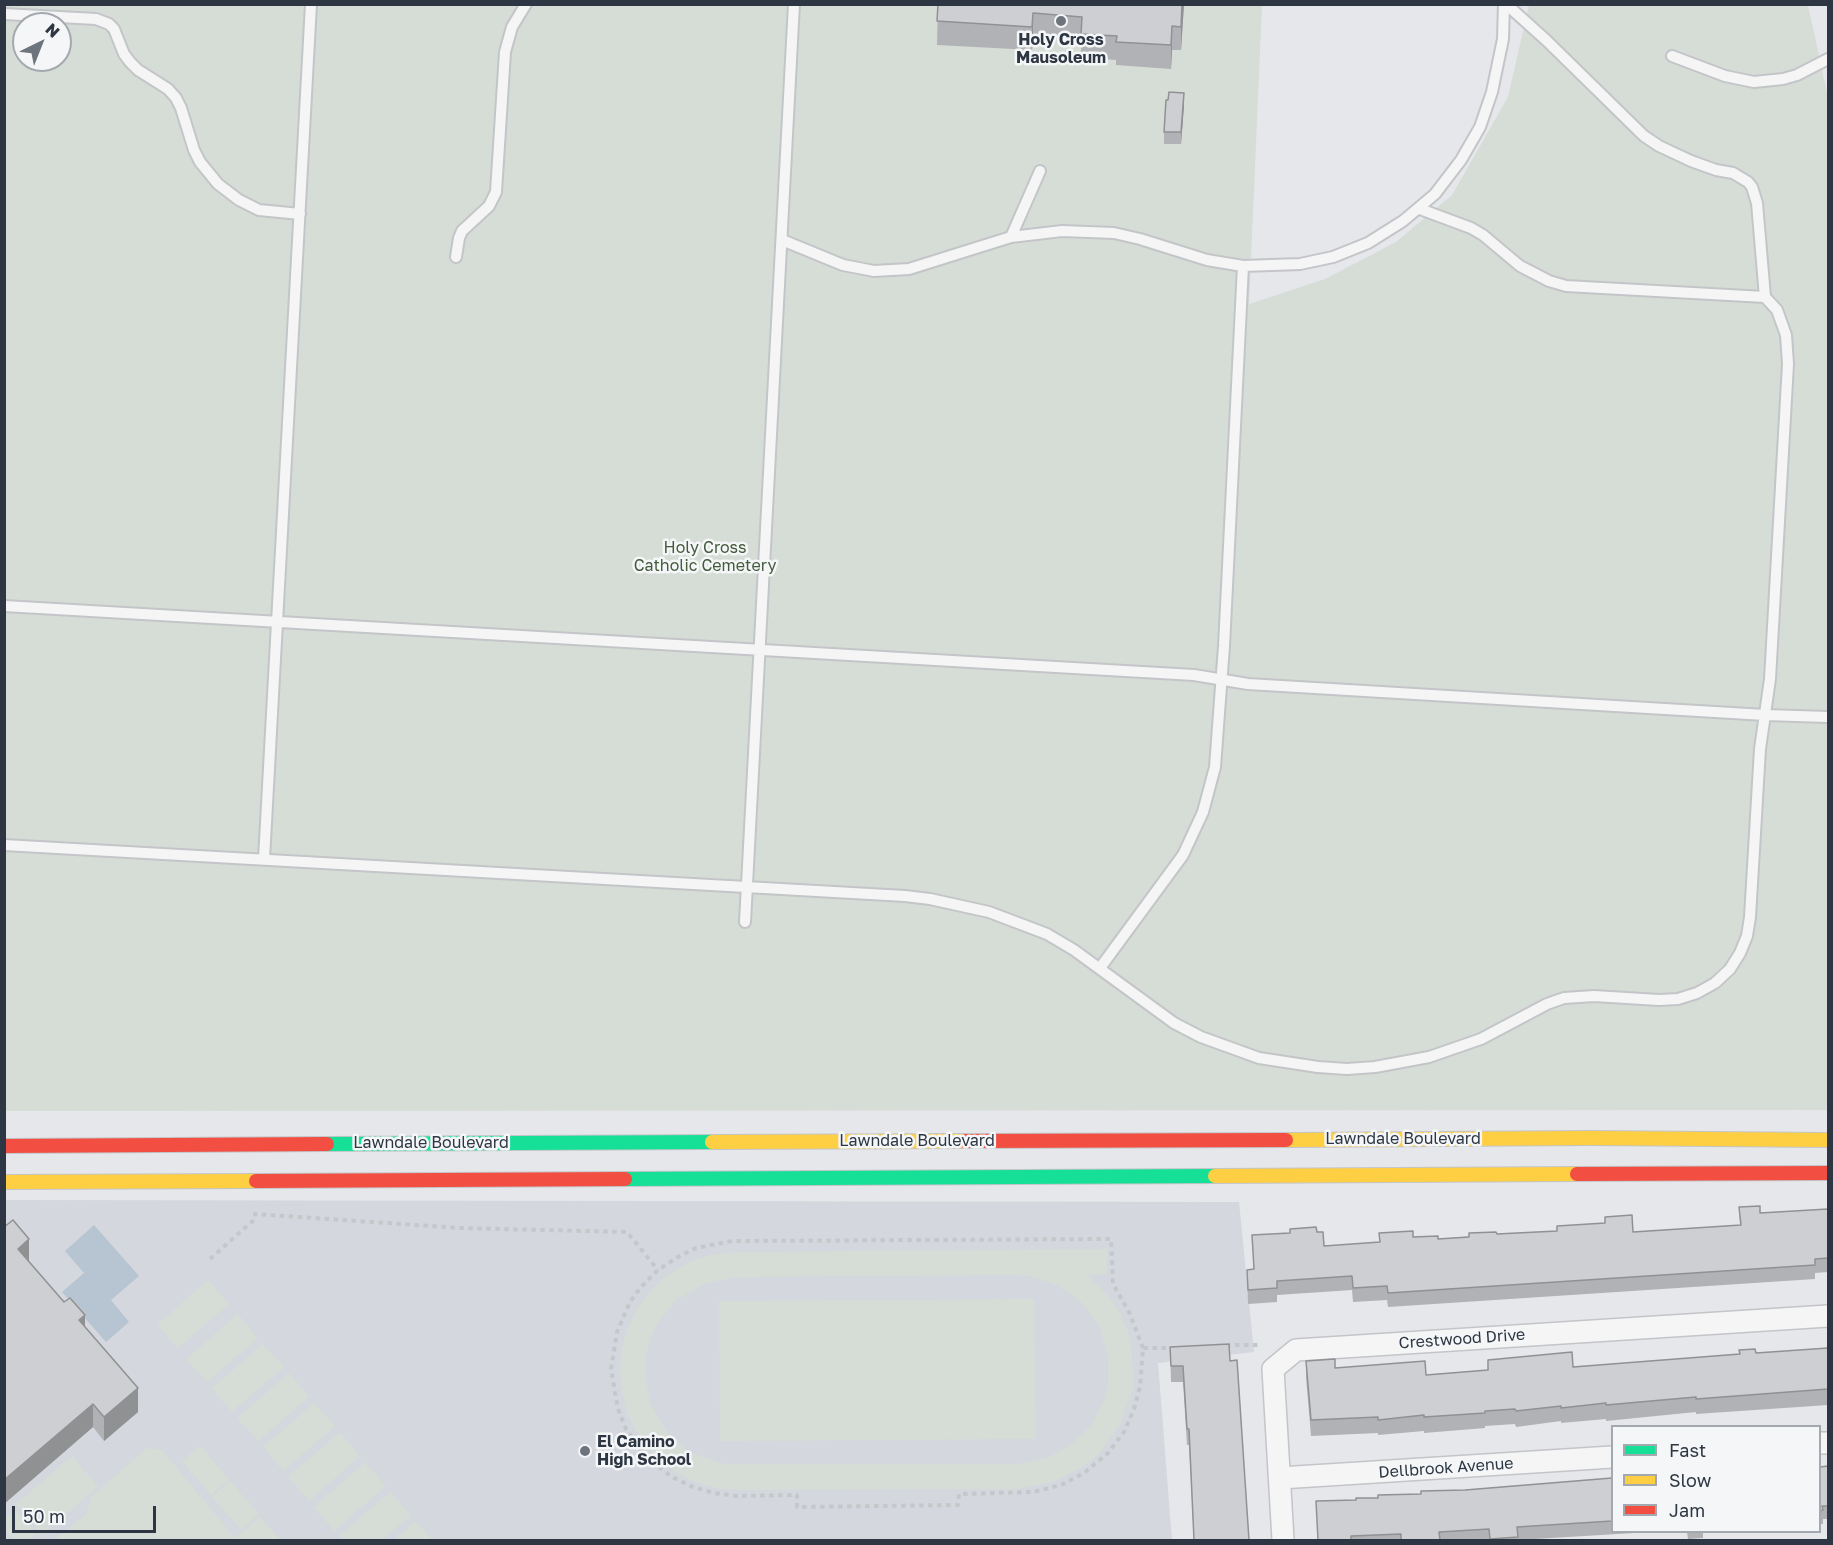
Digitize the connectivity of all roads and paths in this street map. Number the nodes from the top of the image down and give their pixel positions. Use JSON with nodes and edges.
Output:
{"nodes":[{"id":1,"x":311,"y":4,"type":"edge"},
{"id":2,"x":526,"y":4,"type":"edge"},
{"id":3,"x":794,"y":4,"type":"edge"},
{"id":4,"x":1505,"y":4,"type":"edge"},
{"id":5,"x":4,"y":14,"type":"edge"},
{"id":6,"x":1672,"y":56,"type":"dead end"},
{"id":7,"x":1828,"y":59,"type":"edge"},
{"id":8,"x":1040,"y":171,"type":"dead end"},
{"id":9,"x":1420,"y":209,"type":"junction"},
{"id":10,"x":300,"y":214,"type":"junction"},
{"id":11,"x":1011,"y":237,"type":"junction"},
{"id":12,"x":782,"y":240,"type":"junction"},
{"id":13,"x":456,"y":257,"type":"dead end"},
{"id":14,"x":1243,"y":266,"type":"junction"},
{"id":15,"x":1765,"y":297,"type":"junction"},
{"id":16,"x":4,"y":606,"type":"edge"},
{"id":17,"x":278,"y":622,"type":"junction"},
{"id":18,"x":760,"y":650,"type":"junction"},
{"id":19,"x":1221,"y":680,"type":"junction"},
{"id":20,"x":1765,"y":715,"type":"junction"},
{"id":21,"x":1828,"y":717,"type":"edge"},
{"id":22,"x":4,"y":845,"type":"edge"},
{"id":23,"x":264,"y":859,"type":"junction"},
{"id":24,"x":748,"y":887,"type":"junction"},
{"id":25,"x":745,"y":922,"type":"dead end"},
{"id":26,"x":1100,"y":968,"type":"junction"},
{"id":27,"x":1828,"y":1140,"type":"edge"},
{"id":28,"x":4,"y":1146,"type":"edge"},
{"id":29,"x":1828,"y":1173,"type":"edge"},
{"id":30,"x":4,"y":1182,"type":"edge"},
{"id":31,"x":210,"y":1259,"type":"dead end"},
{"id":32,"x":658,"y":1270,"type":"junction"},
{"id":33,"x":1828,"y":1316,"type":"edge"},
{"id":34,"x":1262,"y":1345,"type":"dead end"},
{"id":35,"x":1225,"y":1346,"type":"edge"},
{"id":36,"x":1182,"y":1347,"type":"edge"},
{"id":37,"x":1143,"y":1348,"type":"junction"},
{"id":38,"x":1611,"y":1457,"type":"edge"},
{"id":39,"x":1280,"y":1478,"type":"junction"},
{"id":40,"x":1283,"y":1540,"type":"edge"}],
"edges":[{"from":1,"to":10,"type":"lane"},
{"from":2,"to":13,"type":"lane"},
{"from":3,"to":12,"type":"lane"},
{"from":4,"to":9,"type":"lane"},
{"from":4,"to":15,"type":"lane"},
{"from":5,"to":10,"type":"lane"},
{"from":6,"to":7,"type":"lane"},
{"from":8,"to":11,"type":"lane"},
{"from":9,"to":14,"type":"lane"},
{"from":9,"to":15,"type":"lane"},
{"from":10,"to":17,"type":"lane"},
{"from":11,"to":12,"type":"lane"},
{"from":11,"to":14,"type":"lane"},
{"from":12,"to":18,"type":"lane"},
{"from":14,"to":19,"type":"lane"},
{"from":15,"to":20,"type":"lane"},
{"from":16,"to":17,"type":"lane"},
{"from":17,"to":18,"type":"lane"},
{"from":17,"to":23,"type":"lane"},
{"from":18,"to":19,"type":"lane"},
{"from":18,"to":24,"type":"lane"},
{"from":19,"to":20,"type":"lane"},
{"from":19,"to":26,"type":"lane"},
{"from":20,"to":21,"type":"lane"},
{"from":20,"to":26,"type":"lane"},
{"from":22,"to":23,"type":"lane"},
{"from":23,"to":24,"type":"lane"},
{"from":24,"to":25,"type":"lane"},
{"from":24,"to":26,"type":"lane"},
{"from":27,"to":28,"type":"street","name":"Lawndale Boulevard"},
{"from":29,"to":30,"type":"street"},
{"from":31,"to":32,"type":"path"},
{"from":32,"to":37,"type":"path"},
{"from":32,"to":37,"type":"path"},
{"from":33,"to":39,"type":"street","name":"Crestwood Drive"},
{"from":34,"to":35,"type":"path"},
{"from":36,"to":37,"type":"path"},
{"from":38,"to":39,"type":"street","name":"Dellbrook Avenue"},
{"from":39,"to":40,"type":"street","name":"Crestwood Drive"}]}
